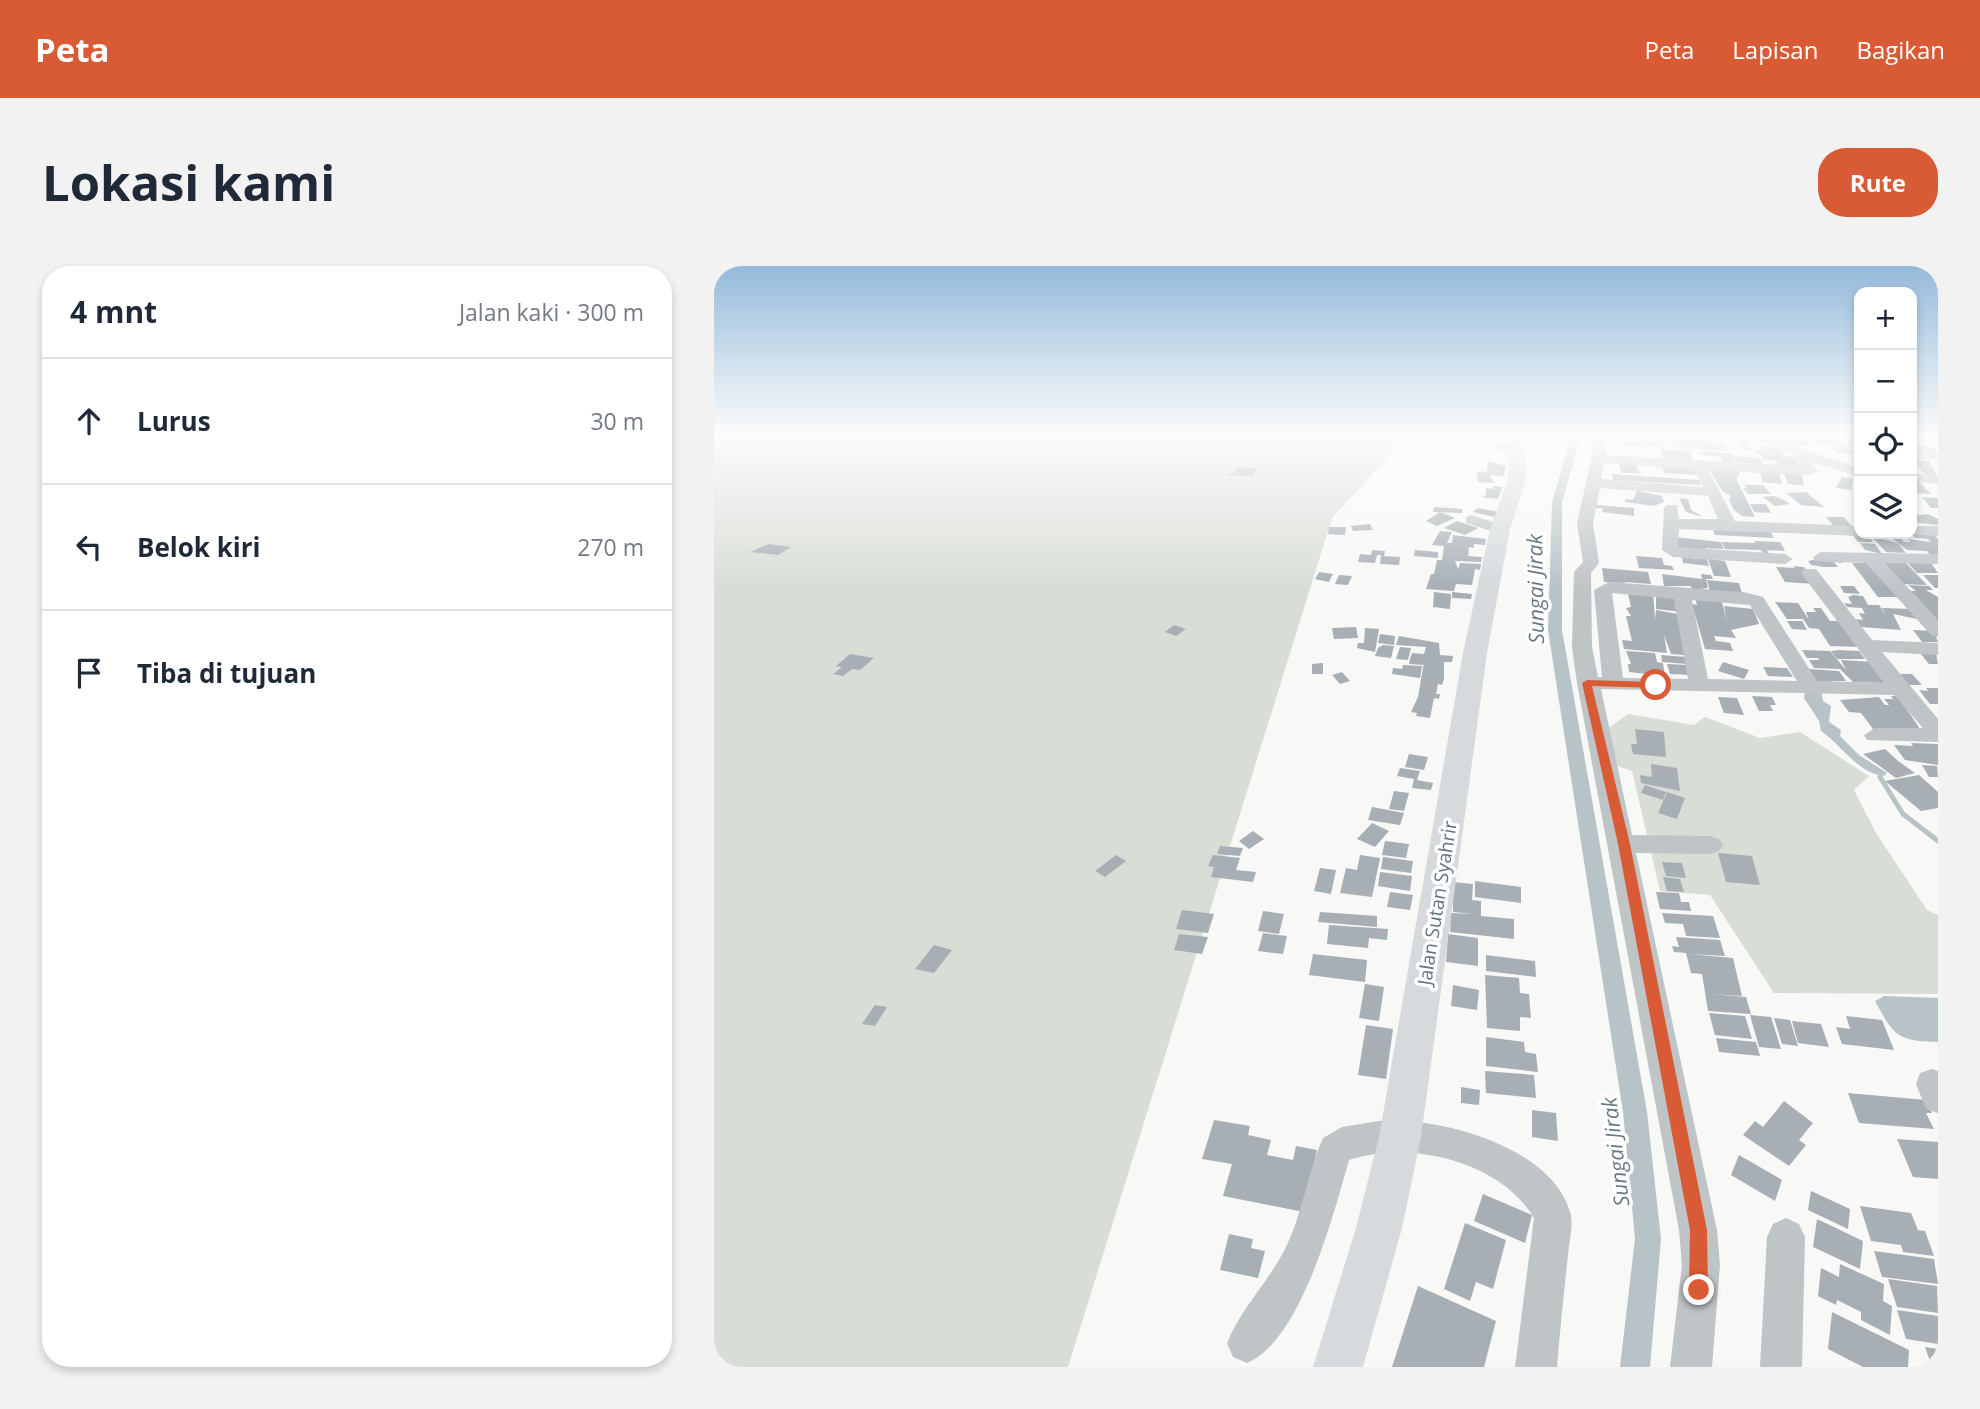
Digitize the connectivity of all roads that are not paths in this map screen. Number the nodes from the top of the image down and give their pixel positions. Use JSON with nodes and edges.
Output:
{"nodes":[{"id":1,"x":1512,"y":487,"type":"edge"},
{"id":2,"x":1591,"y":487,"type":"edge"},
{"id":3,"x":1668,"y":487,"type":"edge"},
{"id":4,"x":1711,"y":487,"type":"edge"},
{"id":5,"x":1853,"y":487,"type":"edge"},
{"id":6,"x":1674,"y":490,"type":"junction"},
{"id":7,"x":1854,"y":491,"type":"dead end"},
{"id":8,"x":1713,"y":492,"type":"junction"},
{"id":9,"x":1672,"y":524,"type":"junction"},
{"id":10,"x":1726,"y":525,"type":"junction"},
{"id":11,"x":1777,"y":527,"type":"junction"},
{"id":12,"x":1854,"y":531,"type":"edge"},
{"id":13,"x":1917,"y":531,"type":"edge"},
{"id":14,"x":1938,"y":531,"type":"edge"},
{"id":15,"x":1728,"y":556,"type":"junction"},
{"id":16,"x":1871,"y":558,"type":"junction"},
{"id":17,"x":1936,"y":561,"type":"edge"},
{"id":18,"x":1804,"y":563,"type":"junction"},
{"id":19,"x":1737,"y":577,"type":"dead end"},
{"id":20,"x":1682,"y":594,"type":"junction"},
{"id":21,"x":1938,"y":631,"type":"edge"},
{"id":22,"x":1868,"y":646,"type":"junction"},
{"id":23,"x":1938,"y":649,"type":"edge"},
{"id":24,"x":1600,"y":683,"type":"junction"},
{"id":25,"x":1699,"y":686,"type":"junction"},
{"id":26,"x":1812,"y":689,"type":"junction"},
{"id":27,"x":1900,"y":689,"type":"junction"},
{"id":28,"x":1938,"y":734,"type":"edge"},
{"id":29,"x":1875,"y":735,"type":"dead end"},
{"id":30,"x":1624,"y":844,"type":"junction"},
{"id":31,"x":1710,"y":845,"type":"dead end"},
{"id":32,"x":1400,"y":1136,"type":"junction"},
{"id":33,"x":1786,"y":1237,"type":"dead end"},
{"id":34,"x":1247,"y":1343,"type":"dead end"},
{"id":35,"x":1338,"y":1367,"type":"edge"},
{"id":36,"x":1536,"y":1367,"type":"edge"},
{"id":37,"x":1692,"y":1367,"type":"edge"},
{"id":38,"x":1781,"y":1367,"type":"edge"}],
"edges":[{"from":1,"to":32,"type":"main road","name":"Jalan Sutan Syahrir"},
{"from":2,"to":24,"type":"street"},
{"from":3,"to":6,"type":"street"},
{"from":4,"to":8,"type":"street"},
{"from":5,"to":7,"type":"street"},
{"from":6,"to":8,"type":"street"},
{"from":6,"to":9,"type":"street"},
{"from":8,"to":10,"type":"street"},
{"from":9,"to":10,"type":"street"},
{"from":9,"to":15,"type":"street"},
{"from":10,"to":11,"type":"street"},
{"from":11,"to":12,"type":"street"},
{"from":11,"to":18,"type":"street"},
{"from":13,"to":14,"type":"street"},
{"from":15,"to":18,"type":"street"},
{"from":15,"to":19,"type":"street"},
{"from":16,"to":17,"type":"street"},
{"from":16,"to":18,"type":"street"},
{"from":16,"to":21,"type":"street"},
{"from":18,"to":22,"type":"street"},
{"from":20,"to":24,"type":"street"},
{"from":20,"to":25,"type":"street"},
{"from":20,"to":26,"type":"street"},
{"from":22,"to":23,"type":"street"},
{"from":22,"to":27,"type":"street"},
{"from":24,"to":25,"type":"street"},
{"from":24,"to":30,"type":"street"},
{"from":25,"to":26,"type":"street"},
{"from":26,"to":27,"type":"street"},
{"from":27,"to":28,"type":"street"},
{"from":28,"to":29,"type":"street"},
{"from":30,"to":31,"type":"street"},
{"from":30,"to":37,"type":"street"},
{"from":32,"to":34,"type":"street"},
{"from":32,"to":35,"type":"main road","name":"Jalan Sutan Syahrir"},
{"from":32,"to":36,"type":"street"},
{"from":33,"to":38,"type":"street"}]}
